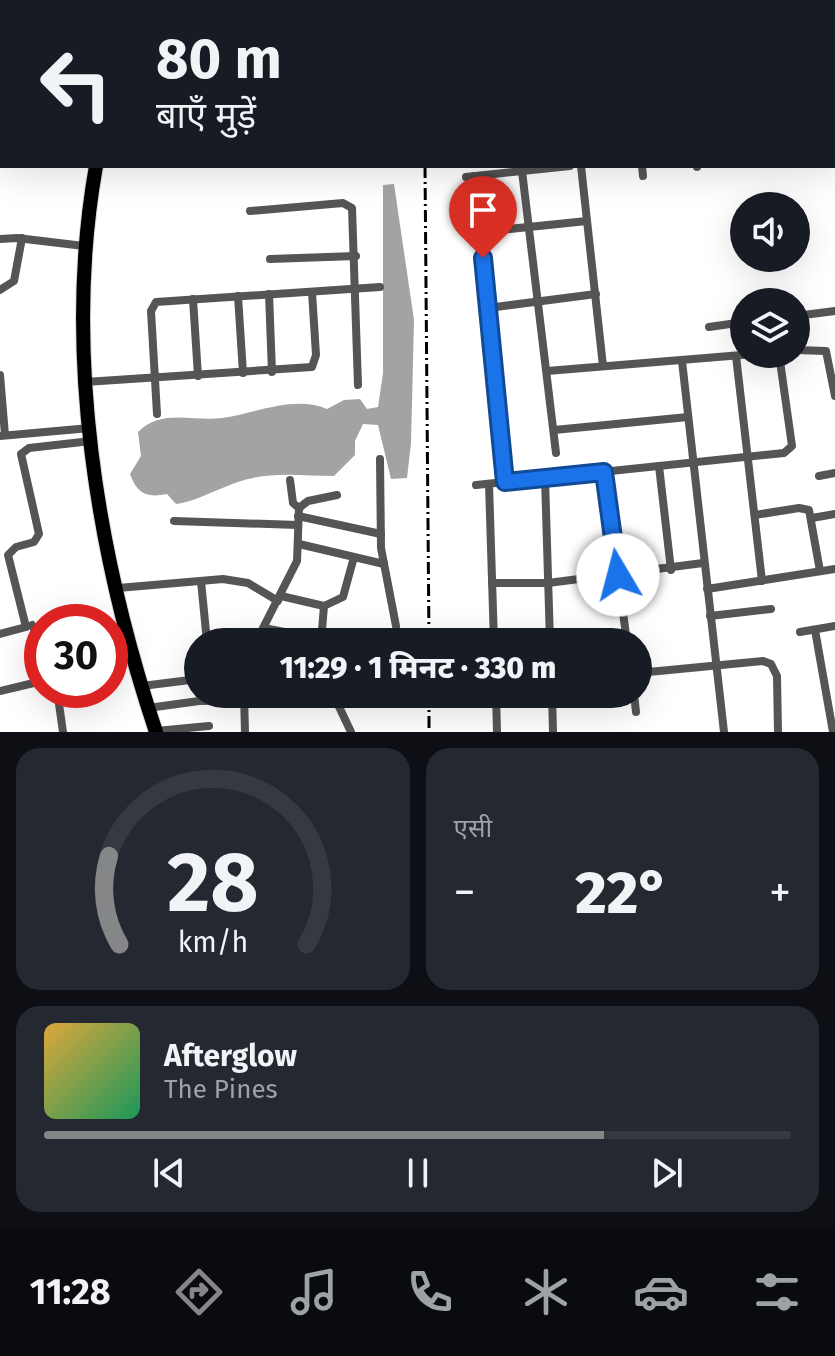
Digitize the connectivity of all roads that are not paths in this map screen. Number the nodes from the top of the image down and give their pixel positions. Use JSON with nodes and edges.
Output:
{"nodes":[{"id":1,"x":96,"y":168,"type":"edge"},
{"id":2,"x":551,"y":168,"type":"edge"},
{"id":3,"x":581,"y":168,"type":"edge"},
{"id":4,"x":522,"y":171,"type":"junction"},
{"id":5,"x":250,"y":211,"type":"dead end"},
{"id":6,"x":587,"y":221,"type":"junction"},
{"id":7,"x":529,"y":227,"type":"junction"},
{"id":8,"x":480,"y":232,"type":"junction"},
{"id":9,"x":22,"y":238,"type":"junction"},
{"id":10,"x":0,"y":239,"type":"edge"},
{"id":11,"x":84,"y":246,"type":"junction"},
{"id":12,"x":356,"y":256,"type":"junction"},
{"id":13,"x":270,"y":259,"type":"dead end"},
{"id":14,"x":380,"y":287,"type":"dead end"},
{"id":15,"x":357,"y":289,"type":"junction"},
{"id":16,"x":0,"y":290,"type":"edge"},
{"id":17,"x":312,"y":292,"type":"junction"},
{"id":18,"x":269,"y":294,"type":"junction"},
{"id":19,"x":596,"y":294,"type":"junction"},
{"id":20,"x":238,"y":296,"type":"junction"},
{"id":21,"x":193,"y":299,"type":"junction"},
{"id":22,"x":538,"y":302,"type":"junction"},
{"id":23,"x":488,"y":308,"type":"junction"},
{"id":24,"x":835,"y":311,"type":"edge"},
{"id":25,"x":810,"y":314,"type":"edge"},
{"id":26,"x":730,"y":324,"type":"edge"},
{"id":27,"x":709,"y":327,"type":"dead end"},
{"id":28,"x":810,"y":350,"type":"edge"},
{"id":29,"x":730,"y":357,"type":"edge"},
{"id":30,"x":682,"y":361,"type":"junction"},
{"id":31,"x":603,"y":366,"type":"junction"},
{"id":32,"x":737,"y":368,"type":"edge"},
{"id":33,"x":781,"y":368,"type":"edge"},
{"id":34,"x":547,"y":371,"type":"junction"},
{"id":35,"x":272,"y":372,"type":"junction"},
{"id":36,"x":243,"y":373,"type":"junction"},
{"id":37,"x":0,"y":375,"type":"edge"},
{"id":38,"x":198,"y":376,"type":"junction"},
{"id":39,"x":155,"y":378,"type":"junction"},
{"id":40,"x":85,"y":382,"type":"junction"},
{"id":41,"x":358,"y":385,"type":"dead end"},
{"id":42,"x":835,"y":396,"type":"edge"},
{"id":43,"x":157,"y":414,"type":"dead end"},
{"id":44,"x":688,"y":417,"type":"junction"},
{"id":45,"x":554,"y":430,"type":"junction"},
{"id":46,"x":91,"y":435,"type":"junction"},
{"id":47,"x":3,"y":436,"type":"edge"},
{"id":48,"x":556,"y":453,"type":"dead end"},
{"id":49,"x":748,"y":457,"type":"junction"},
{"id":50,"x":380,"y":459,"type":"dead end"},
{"id":51,"x":692,"y":462,"type":"junction"},
{"id":52,"x":659,"y":466,"type":"junction"},
{"id":53,"x":604,"y":472,"type":"junction"},
{"id":54,"x":835,"y":473,"type":"edge"},
{"id":55,"x":819,"y":476,"type":"dead end"},
{"id":56,"x":545,"y":478,"type":"junction"},
{"id":57,"x":290,"y":480,"type":"dead end"},
{"id":58,"x":505,"y":482,"type":"junction"},
{"id":59,"x":489,"y":484,"type":"junction"},
{"id":60,"x":476,"y":485,"type":"dead end"},
{"id":61,"x":337,"y":495,"type":"dead end"},
{"id":62,"x":835,"y":514,"type":"edge"},
{"id":63,"x":755,"y":515,"type":"junction"},
{"id":64,"x":298,"y":516,"type":"junction"},
{"id":65,"x":812,"y":518,"type":"junction"},
{"id":66,"x":174,"y":521,"type":"dead end"},
{"id":67,"x":381,"y":534,"type":"junction"},
{"id":68,"x":299,"y":544,"type":"junction"},
{"id":69,"x":354,"y":557,"type":"junction"},
{"id":70,"x":703,"y":563,"type":"junction"},
{"id":71,"x":384,"y":564,"type":"junction"},
{"id":72,"x":835,"y":569,"type":"edge"},
{"id":73,"x":671,"y":570,"type":"junction"},
{"id":74,"x":820,"y":571,"type":"junction"},
{"id":75,"x":618,"y":575,"type":"junction"},
{"id":76,"x":201,"y":581,"type":"junction"},
{"id":77,"x":762,"y":581,"type":"junction"},
{"id":78,"x":492,"y":583,"type":"junction"},
{"id":79,"x":548,"y":583,"type":"junction"},
{"id":80,"x":118,"y":588,"type":"junction"},
{"id":81,"x":707,"y":589,"type":"junction"},
{"id":82,"x":280,"y":598,"type":"junction"},
{"id":83,"x":324,"y":606,"type":"junction"},
{"id":84,"x":24,"y":609,"type":"edge"},
{"id":85,"x":771,"y":609,"type":"dead end"},
{"id":86,"x":710,"y":616,"type":"junction"},
{"id":87,"x":396,"y":626,"type":"dead end"},
{"id":88,"x":835,"y":626,"type":"edge"},
{"id":89,"x":24,"y":627,"type":"edge"},
{"id":90,"x":206,"y":628,"type":"edge"},
{"id":91,"x":264,"y":628,"type":"edge"},
{"id":92,"x":322,"y":628,"type":"edge"},
{"id":93,"x":494,"y":628,"type":"edge"},
{"id":94,"x":550,"y":628,"type":"edge"},
{"id":95,"x":625,"y":628,"type":"edge"},
{"id":96,"x":815,"y":630,"type":"junction"},
{"id":97,"x":800,"y":632,"type":"dead end"},
{"id":98,"x":0,"y":634,"type":"edge"},
{"id":99,"x":716,"y":665,"type":"junction"},
{"id":100,"x":652,"y":672,"type":"edge"},
{"id":101,"x":184,"y":681,"type":"edge"},
{"id":102,"x":24,"y":685,"type":"edge"},
{"id":103,"x":142,"y":686,"type":"junction"},
{"id":104,"x":0,"y":691,"type":"edge"},
{"id":105,"x":184,"y":704,"type":"edge"},
{"id":106,"x":60,"y":708,"type":"edge"},
{"id":107,"x":148,"y":708,"type":"junction"},
{"id":108,"x":244,"y":708,"type":"edge"},
{"id":109,"x":340,"y":708,"type":"edge"},
{"id":110,"x":496,"y":708,"type":"edge"},
{"id":111,"x":552,"y":708,"type":"edge"},
{"id":112,"x":636,"y":708,"type":"edge"},
{"id":113,"x":636,"y":712,"type":"dead end"},
{"id":114,"x":209,"y":726,"type":"dead end"},
{"id":115,"x":63,"y":732,"type":"edge"},
{"id":116,"x":156,"y":732,"type":"edge"},
{"id":117,"x":245,"y":732,"type":"edge"},
{"id":118,"x":351,"y":732,"type":"edge"},
{"id":119,"x":497,"y":732,"type":"edge"},
{"id":120,"x":553,"y":732,"type":"edge"},
{"id":121,"x":724,"y":732,"type":"edge"},
{"id":122,"x":778,"y":732,"type":"edge"},
{"id":123,"x":833,"y":732,"type":"edge"}],
"edges":[{"from":1,"to":11,"type":"main road"},
{"from":2,"to":4,"type":"street"},
{"from":3,"to":6,"type":"street"},
{"from":4,"to":7,"type":"street"},
{"from":4,"to":8,"type":"street"},
{"from":5,"to":12,"type":"street"},
{"from":6,"to":7,"type":"street"},
{"from":6,"to":19,"type":"street"},
{"from":7,"to":8,"type":"street"},
{"from":7,"to":22,"type":"street"},
{"from":8,"to":23,"type":"street"},
{"from":9,"to":10,"type":"street"},
{"from":9,"to":11,"type":"street"},
{"from":9,"to":16,"type":"street"},
{"from":11,"to":40,"type":"main road"},
{"from":12,"to":13,"type":"street"},
{"from":12,"to":15,"type":"street"},
{"from":14,"to":15,"type":"street"},
{"from":15,"to":17,"type":"street"},
{"from":15,"to":41,"type":"street"},
{"from":17,"to":18,"type":"street"},
{"from":17,"to":35,"type":"street"},
{"from":18,"to":20,"type":"street"},
{"from":18,"to":35,"type":"street"},
{"from":19,"to":22,"type":"street"},
{"from":19,"to":31,"type":"street"},
{"from":20,"to":21,"type":"street"},
{"from":20,"to":36,"type":"street"},
{"from":21,"to":38,"type":"street"},
{"from":21,"to":39,"type":"street"},
{"from":22,"to":23,"type":"street"},
{"from":22,"to":34,"type":"street"},
{"from":23,"to":58,"type":"street"},
{"from":24,"to":25,"type":"street"},
{"from":26,"to":27,"type":"street"},
{"from":28,"to":42,"type":"street"},
{"from":29,"to":30,"type":"street"},
{"from":30,"to":31,"type":"street"},
{"from":30,"to":44,"type":"street"},
{"from":31,"to":34,"type":"street"},
{"from":32,"to":49,"type":"street"},
{"from":33,"to":49,"type":"street"},
{"from":34,"to":45,"type":"street"},
{"from":35,"to":36,"type":"street"},
{"from":36,"to":38,"type":"street"},
{"from":37,"to":47,"type":"street"},
{"from":38,"to":39,"type":"street"},
{"from":39,"to":40,"type":"street"},
{"from":39,"to":43,"type":"street"},
{"from":40,"to":46,"type":"main road"},
{"from":44,"to":45,"type":"street"},
{"from":44,"to":51,"type":"street"},
{"from":45,"to":48,"type":"street"},
{"from":46,"to":47,"type":"street"},
{"from":46,"to":80,"type":"main road"},
{"from":46,"to":84,"type":"street"},
{"from":49,"to":51,"type":"street"},
{"from":49,"to":63,"type":"street"},
{"from":50,"to":67,"type":"street"},
{"from":51,"to":52,"type":"street"},
{"from":51,"to":70,"type":"street"},
{"from":52,"to":53,"type":"street"},
{"from":52,"to":73,"type":"street"},
{"from":53,"to":56,"type":"street"},
{"from":53,"to":75,"type":"street"},
{"from":54,"to":55,"type":"street"},
{"from":56,"to":58,"type":"street"},
{"from":56,"to":79,"type":"street"},
{"from":57,"to":64,"type":"street"},
{"from":58,"to":59,"type":"street"},
{"from":59,"to":60,"type":"street"},
{"from":59,"to":78,"type":"street"},
{"from":61,"to":64,"type":"street"},
{"from":62,"to":65,"type":"street"},
{"from":63,"to":65,"type":"street"},
{"from":63,"to":77,"type":"street"},
{"from":64,"to":66,"type":"street"},
{"from":64,"to":67,"type":"street"},
{"from":64,"to":68,"type":"street"},
{"from":65,"to":74,"type":"street"},
{"from":67,"to":71,"type":"street"},
{"from":68,"to":69,"type":"street"},
{"from":68,"to":82,"type":"street"},
{"from":69,"to":71,"type":"street"},
{"from":69,"to":83,"type":"street"},
{"from":70,"to":73,"type":"street"},
{"from":70,"to":81,"type":"street"},
{"from":71,"to":87,"type":"street"},
{"from":72,"to":74,"type":"street"},
{"from":73,"to":75,"type":"street"},
{"from":74,"to":77,"type":"street"},
{"from":75,"to":79,"type":"street"},
{"from":75,"to":95,"type":"street"},
{"from":76,"to":80,"type":"street"},
{"from":76,"to":82,"type":"street"},
{"from":76,"to":90,"type":"street"},
{"from":77,"to":81,"type":"street"},
{"from":78,"to":79,"type":"street"},
{"from":78,"to":93,"type":"street"},
{"from":79,"to":94,"type":"street"},
{"from":80,"to":103,"type":"main road"},
{"from":81,"to":86,"type":"street"},
{"from":82,"to":83,"type":"street"},
{"from":82,"to":91,"type":"street"},
{"from":83,"to":92,"type":"street"},
{"from":85,"to":86,"type":"street"},
{"from":86,"to":99,"type":"street"},
{"from":88,"to":96,"type":"street"},
{"from":89,"to":98,"type":"street"},
{"from":96,"to":97,"type":"street"},
{"from":96,"to":123,"type":"street"},
{"from":99,"to":100,"type":"street"},
{"from":99,"to":121,"type":"street"},
{"from":99,"to":122,"type":"street"},
{"from":101,"to":103,"type":"street"},
{"from":102,"to":104,"type":"street"},
{"from":103,"to":107,"type":"main road"},
{"from":105,"to":107,"type":"street"},
{"from":106,"to":115,"type":"street"},
{"from":107,"to":116,"type":"main road"},
{"from":108,"to":117,"type":"street"},
{"from":109,"to":118,"type":"street"},
{"from":110,"to":119,"type":"street"},
{"from":111,"to":120,"type":"street"},
{"from":112,"to":113,"type":"street"},
{"from":114,"to":116,"type":"street"}]}
